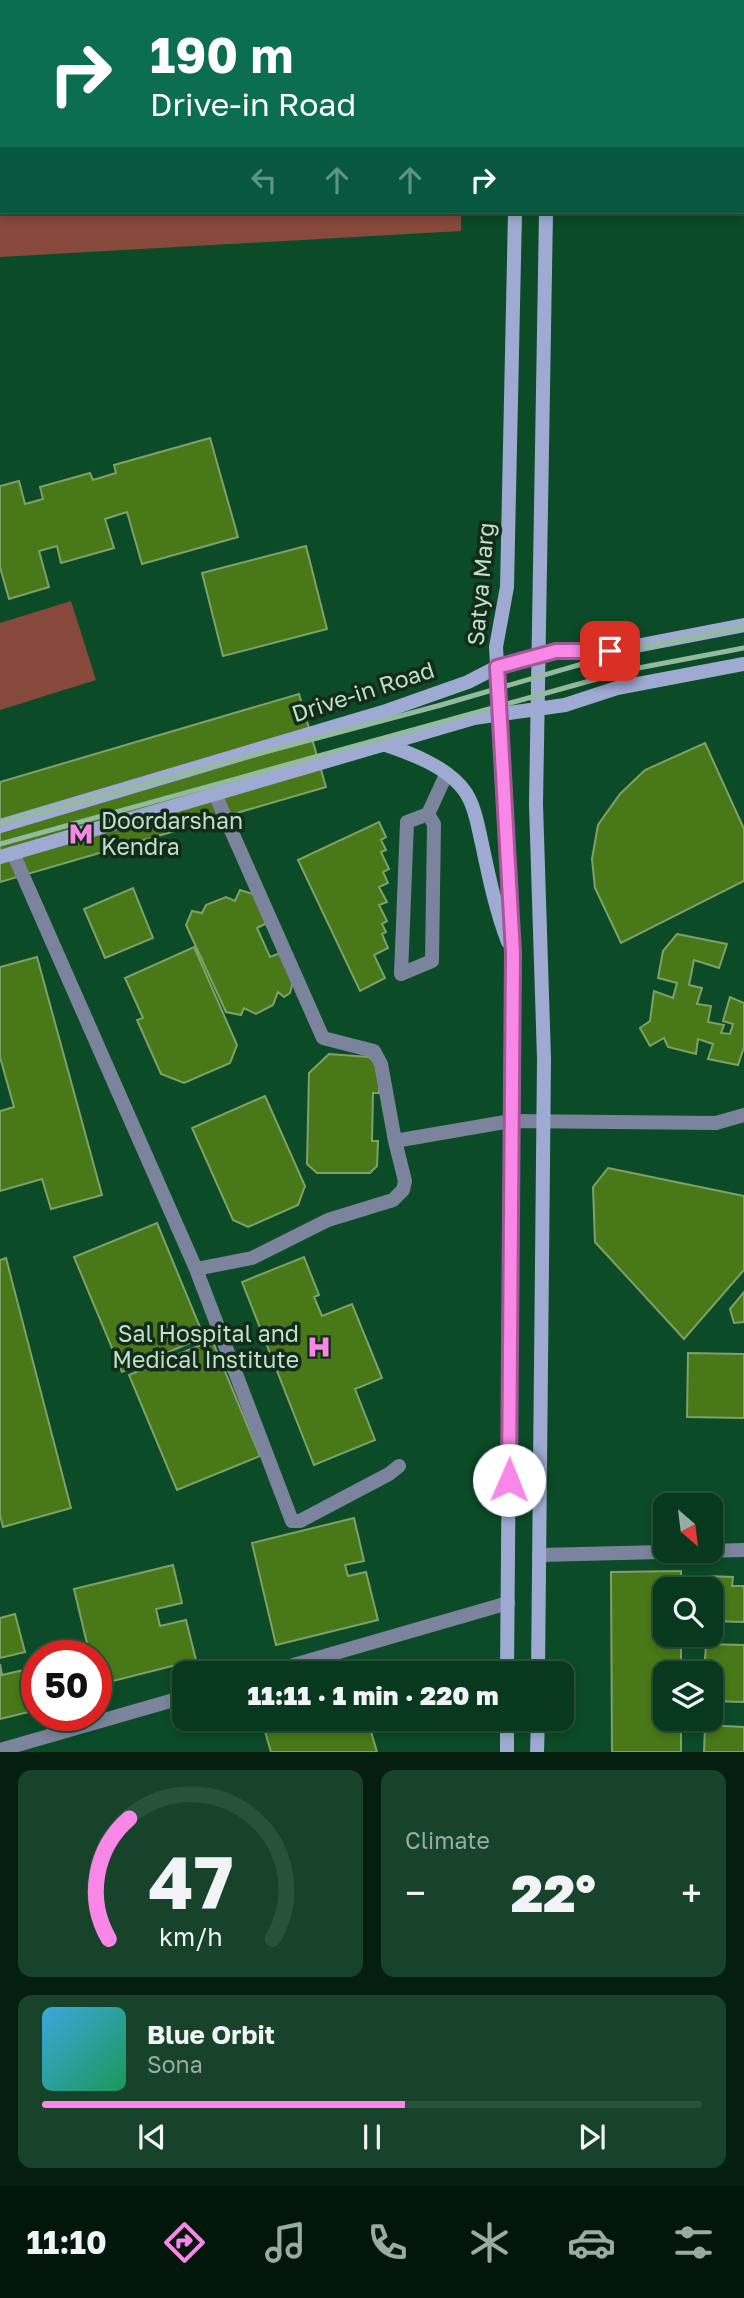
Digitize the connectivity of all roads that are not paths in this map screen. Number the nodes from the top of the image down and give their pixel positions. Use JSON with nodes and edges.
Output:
{"nodes":[{"id":1,"x":515,"y":214,"type":"edge"},
{"id":2,"x":546,"y":214,"type":"edge"},
{"id":3,"x":744,"y":625,"type":"edge"},
{"id":4,"x":540,"y":655,"type":"junction"},
{"id":5,"x":744,"y":664,"type":"edge"},
{"id":6,"x":497,"y":667,"type":"junction"},
{"id":7,"x":538,"y":708,"type":"junction"},
{"id":8,"x":499,"y":713,"type":"junction"},
{"id":9,"x":383,"y":744,"type":"junction"},
{"id":10,"x":446,"y":775,"type":"junction"},
{"id":11,"x":215,"y":794,"type":"junction"},
{"id":12,"x":428,"y":814,"type":"junction"},
{"id":13,"x":0,"y":826,"type":"edge"},
{"id":14,"x":6,"y":855,"type":"edge"},
{"id":15,"x":513,"y":953,"type":"junction"},
{"id":16,"x":744,"y":1115,"type":"edge"},
{"id":17,"x":511,"y":1121,"type":"junction"},
{"id":18,"x":544,"y":1121,"type":"junction"},
{"id":19,"x":395,"y":1142,"type":"junction"},
{"id":20,"x":196,"y":1269,"type":"junction"},
{"id":21,"x":400,"y":1466,"type":"dead end"},
{"id":22,"x":744,"y":1550,"type":"edge"},
{"id":23,"x":540,"y":1555,"type":"junction"},
{"id":24,"x":508,"y":1603,"type":"junction"},
{"id":25,"x":307,"y":1661,"type":"edge"},
{"id":26,"x":507,"y":1661,"type":"edge"},
{"id":27,"x":538,"y":1661,"type":"edge"},
{"id":28,"x":172,"y":1700,"type":"edge"},
{"id":29,"x":507,"y":1731,"type":"edge"},
{"id":30,"x":538,"y":1731,"type":"edge"},
{"id":31,"x":0,"y":1750,"type":"edge"},
{"id":32,"x":507,"y":1752,"type":"edge"},
{"id":33,"x":537,"y":1752,"type":"edge"}],
"edges":[{"from":1,"to":6,"type":"main road","name":"Satya Marg"},
{"from":2,"to":4,"type":"main road"},
{"from":3,"to":4,"type":"main road","name":"Drive-in Road"},
{"from":4,"to":6,"type":"main road","name":"Drive-in Road"},
{"from":4,"to":7,"type":"main road"},
{"from":5,"to":7,"type":"main road"},
{"from":6,"to":8,"type":"main road","name":"Satya Marg"},
{"from":6,"to":13,"type":"main road","name":"Drive-in Road"},
{"from":7,"to":8,"type":"main road"},
{"from":7,"to":18,"type":"main road"},
{"from":8,"to":9,"type":"main road"},
{"from":8,"to":15,"type":"main road","name":"Satya Marg"},
{"from":9,"to":10,"type":"main road"},
{"from":9,"to":11,"type":"main road"},
{"from":10,"to":12,"type":"street"},
{"from":10,"to":15,"type":"main road"},
{"from":11,"to":14,"type":"main road"},
{"from":11,"to":19,"type":"street"},
{"from":12,"to":12,"type":"street"},
{"from":14,"to":20,"type":"street"},
{"from":15,"to":17,"type":"main road","name":"Satya Marg"},
{"from":16,"to":18,"type":"street"},
{"from":17,"to":18,"type":"street"},
{"from":17,"to":19,"type":"street"},
{"from":17,"to":24,"type":"main road","name":"Satya Marg"},
{"from":18,"to":23,"type":"main road"},
{"from":19,"to":20,"type":"street"},
{"from":20,"to":21,"type":"street"},
{"from":22,"to":23,"type":"street"},
{"from":23,"to":27,"type":"main road"},
{"from":24,"to":25,"type":"street"},
{"from":24,"to":26,"type":"main road","name":"Satya Marg"},
{"from":28,"to":31,"type":"street"},
{"from":29,"to":32,"type":"main road"},
{"from":30,"to":33,"type":"main road"}]}
